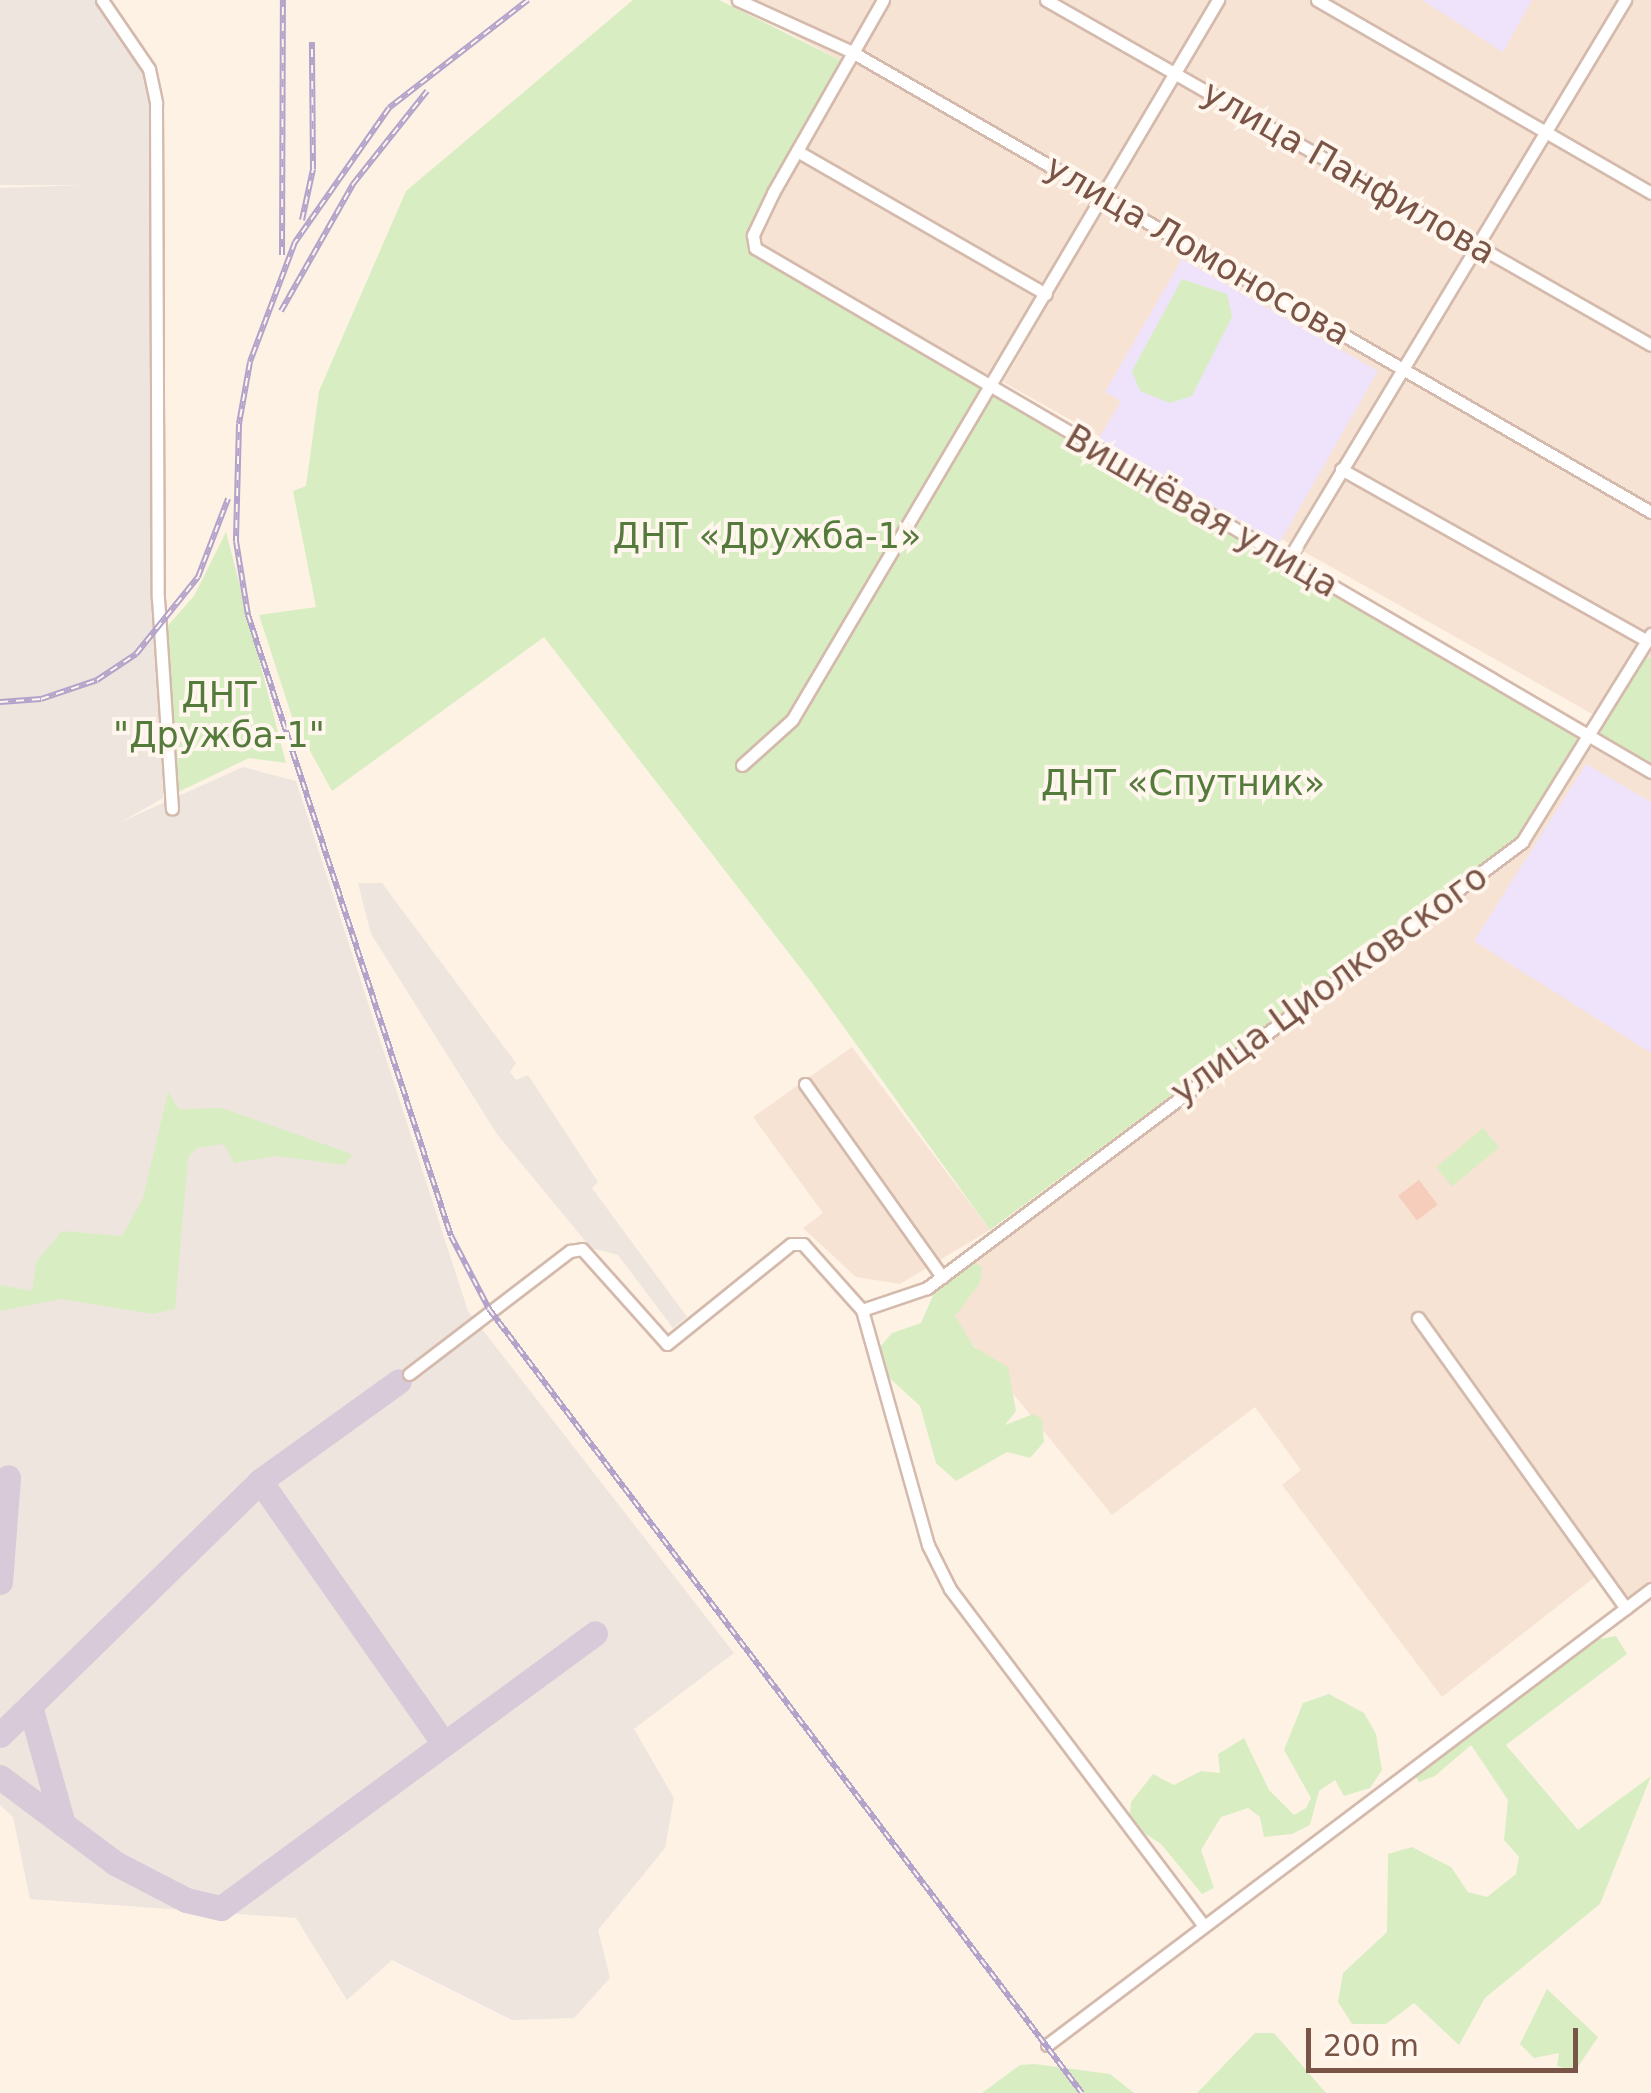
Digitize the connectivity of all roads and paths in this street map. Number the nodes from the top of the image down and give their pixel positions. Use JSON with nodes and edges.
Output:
{"nodes":[{"id":1,"x":102,"y":0,"type":"edge"},
{"id":2,"x":738,"y":0,"type":"edge"},
{"id":3,"x":884,"y":0,"type":"edge"},
{"id":4,"x":1046,"y":0,"type":"edge"},
{"id":5,"x":1218,"y":0,"type":"edge"},
{"id":6,"x":1318,"y":0,"type":"edge"},
{"id":7,"x":1625,"y":0,"type":"edge"},
{"id":8,"x":852,"y":52,"type":"junction"},
{"id":9,"x":1176,"y":72,"type":"junction"},
{"id":10,"x":1542,"y":131,"type":"junction"},
{"id":11,"x":797,"y":151,"type":"junction"},
{"id":12,"x":1651,"y":193,"type":"edge"},
{"id":13,"x":1106,"y":197,"type":"junction"},
{"id":14,"x":1476,"y":244,"type":"junction"},
{"id":15,"x":1046,"y":294,"type":"junction"},
{"id":16,"x":1651,"y":345,"type":"edge"},
{"id":17,"x":1403,"y":368,"type":"junction"},
{"id":18,"x":988,"y":386,"type":"junction"},
{"id":19,"x":1341,"y":469,"type":"junction"},
{"id":20,"x":1651,"y":512,"type":"edge"},
{"id":21,"x":1288,"y":560,"type":"junction"},
{"id":22,"x":1649,"y":637,"type":"edge"},
{"id":23,"x":1591,"y":738,"type":"junction"},
{"id":24,"x":742,"y":765,"type":"dead end"},
{"id":25,"x":1651,"y":772,"type":"edge"},
{"id":26,"x":172,"y":810,"type":"dead end"},
{"id":27,"x":804,"y":1084,"type":"dead end"},
{"id":28,"x":942,"y":1277,"type":"junction"},
{"id":29,"x":862,"y":1310,"type":"junction"},
{"id":30,"x":1418,"y":1318,"type":"dead end"},
{"id":31,"x":409,"y":1374,"type":"dead end"},
{"id":32,"x":1651,"y":1590,"type":"edge"},
{"id":33,"x":1626,"y":1608,"type":"junction"},
{"id":34,"x":1202,"y":1924,"type":"junction"},
{"id":35,"x":1047,"y":2045,"type":"dead end"}],
"edges":[{"from":1,"to":26,"type":"street"},
{"from":2,"to":8,"type":"street","name":"улица Ломоносова"},
{"from":3,"to":8,"type":"street"},
{"from":4,"to":9,"type":"street","name":"улица Панфилова"},
{"from":5,"to":9,"type":"street"},
{"from":6,"to":10,"type":"street"},
{"from":7,"to":10,"type":"street"},
{"from":8,"to":11,"type":"street"},
{"from":8,"to":13,"type":"street","name":"улица Ломоносова"},
{"from":9,"to":13,"type":"street"},
{"from":9,"to":14,"type":"street","name":"улица Панфилова"},
{"from":10,"to":12,"type":"street"},
{"from":10,"to":14,"type":"street"},
{"from":11,"to":15,"type":"street"},
{"from":11,"to":18,"type":"street","name":"Вишнёвая улица"},
{"from":13,"to":15,"type":"street"},
{"from":13,"to":17,"type":"street","name":"улица Ломоносова"},
{"from":14,"to":16,"type":"street","name":"улица Панфилова"},
{"from":14,"to":17,"type":"street"},
{"from":15,"to":18,"type":"street"},
{"from":17,"to":19,"type":"street"},
{"from":17,"to":20,"type":"street","name":"улица Ломоносова"},
{"from":18,"to":21,"type":"street","name":"Вишнёвая улица"},
{"from":18,"to":24,"type":"street"},
{"from":19,"to":21,"type":"street"},
{"from":19,"to":22,"type":"street"},
{"from":21,"to":23,"type":"street","name":"Вишнёвая улица"},
{"from":22,"to":23,"type":"street","name":"улица Циолковского"},
{"from":23,"to":25,"type":"street","name":"Вишнёвая улица"},
{"from":23,"to":28,"type":"street","name":"улица Циолковского"},
{"from":27,"to":28,"type":"street"},
{"from":28,"to":29,"type":"street","name":"улица Циолковского"},
{"from":29,"to":31,"type":"street"},
{"from":29,"to":34,"type":"street"},
{"from":30,"to":33,"type":"street"},
{"from":32,"to":33,"type":"street"},
{"from":33,"to":34,"type":"street"},
{"from":34,"to":35,"type":"street"}]}
